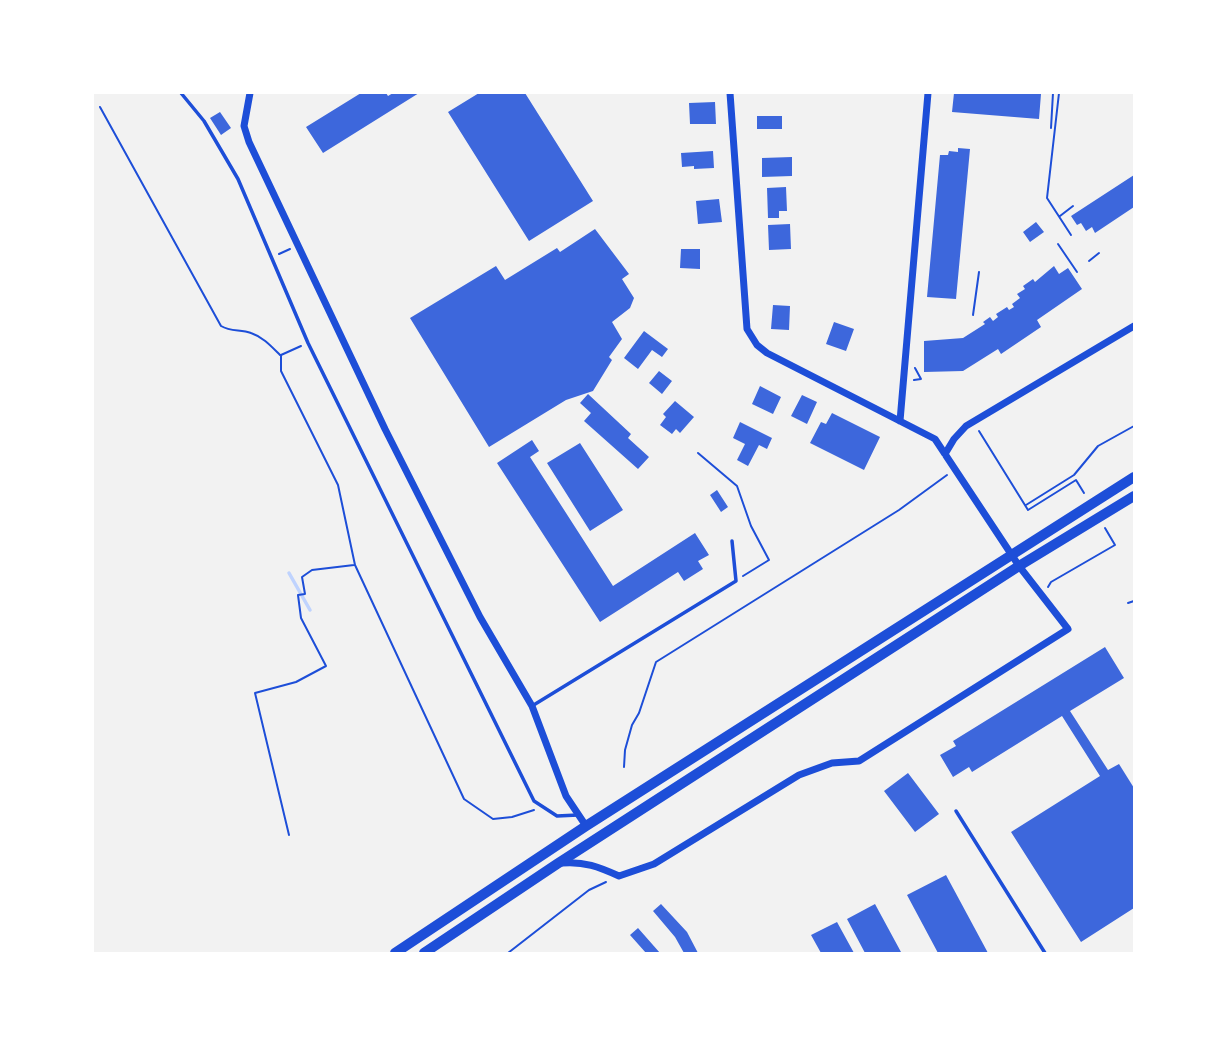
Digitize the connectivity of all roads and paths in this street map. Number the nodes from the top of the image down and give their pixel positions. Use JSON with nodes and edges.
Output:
{"nodes":[{"id":1,"x":181,"y":93,"type":"edge"},
{"id":2,"x":250,"y":93,"type":"edge"},
{"id":3,"x":730,"y":93,"type":"edge"},
{"id":4,"x":928,"y":93,"type":"edge"},
{"id":5,"x":1053,"y":93,"type":"edge"},
{"id":6,"x":1059,"y":93,"type":"edge"},
{"id":7,"x":100,"y":107,"type":"dead end"},
{"id":8,"x":1051,"y":122,"type":"junction"},
{"id":9,"x":1056,"y":122,"type":"junction"},
{"id":10,"x":1051,"y":128,"type":"dead end"},
{"id":11,"x":1073,"y":206,"type":"dead end"},
{"id":12,"x":1060,"y":216,"type":"junction"},
{"id":13,"x":1071,"y":235,"type":"dead end"},
{"id":14,"x":1058,"y":244,"type":"dead end"},
{"id":15,"x":298,"y":246,"type":"junction"},
{"id":16,"x":1099,"y":253,"type":"dead end"},
{"id":17,"x":272,"y":257,"type":"junction"},
{"id":18,"x":1089,"y":261,"type":"dead end"},
{"id":19,"x":979,"y":272,"type":"dead end"},
{"id":20,"x":1077,"y":272,"type":"dead end"},
{"id":21,"x":973,"y":315,"type":"dead end"},
{"id":22,"x":1134,"y":326,"type":"edge"},
{"id":23,"x":308,"y":343,"type":"junction"},
{"id":24,"x":281,"y":355,"type":"junction"},
{"id":25,"x":921,"y":379,"type":"dead end"},
{"id":26,"x":913,"y":380,"type":"dead end"},
{"id":27,"x":900,"y":421,"type":"junction"},
{"id":28,"x":973,"y":422,"type":"junction"},
{"id":29,"x":1134,"y":426,"type":"edge"},
{"id":30,"x":698,"y":453,"type":"dead end"},
{"id":31,"x":945,"y":454,"type":"junction"},
{"id":32,"x":955,"y":469,"type":"junction"},
{"id":33,"x":1134,"y":477,"type":"edge"},
{"id":34,"x":1076,"y":480,"type":"dead end"},
{"id":35,"x":1134,"y":496,"type":"edge"},
{"id":36,"x":1025,"y":506,"type":"junction"},
{"id":37,"x":732,"y":541,"type":"dead end"},
{"id":38,"x":1115,"y":545,"type":"dead end"},
{"id":39,"x":1011,"y":554,"type":"junction"},
{"id":40,"x":355,"y":565,"type":"junction"},
{"id":41,"x":1019,"y":566,"type":"junction"},
{"id":42,"x":736,"y":581,"type":"junction"},
{"id":43,"x":1134,"y":601,"type":"edge"},
{"id":44,"x":1128,"y":603,"type":"dead end"},
{"id":45,"x":1047,"y":604,"type":"junction"},
{"id":46,"x":532,"y":706,"type":"junction"},
{"id":47,"x":624,"y":768,"type":"dead end"},
{"id":48,"x":544,"y":807,"type":"junction"},
{"id":49,"x":956,"y":811,"type":"dead end"},
{"id":50,"x":578,"y":815,"type":"junction"},
{"id":51,"x":586,"y":826,"type":"junction"},
{"id":52,"x":289,"y":835,"type":"dead end"},
{"id":53,"x":557,"y":864,"type":"junction"},
{"id":54,"x":620,"y":876,"type":"junction"},
{"id":55,"x":395,"y":953,"type":"edge"},
{"id":56,"x":424,"y":953,"type":"edge"},
{"id":57,"x":508,"y":953,"type":"edge"},
{"id":58,"x":1045,"y":953,"type":"edge"}],
"edges":[{"from":1,"to":17,"type":"lane"},
{"from":2,"to":15,"type":"street"},
{"from":3,"to":27,"type":"street"},
{"from":4,"to":27,"type":"street"},
{"from":5,"to":8,"type":"path"},
{"from":6,"to":9,"type":"path"},
{"from":7,"to":24,"type":"path"},
{"from":8,"to":9,"type":"path"},
{"from":8,"to":10,"type":"path"},
{"from":9,"to":12,"type":"path"},
{"from":11,"to":12,"type":"path"},
{"from":12,"to":13,"type":"path"},
{"from":14,"to":20,"type":"path"},
{"from":15,"to":17,"type":"path"},
{"from":15,"to":46,"type":"street"},
{"from":16,"to":18,"type":"path"},
{"from":17,"to":23,"type":"lane"},
{"from":19,"to":21,"type":"path"},
{"from":22,"to":28,"type":"street"},
{"from":23,"to":24,"type":"path"},
{"from":23,"to":48,"type":"lane"},
{"from":24,"to":40,"type":"path"},
{"from":25,"to":26,"type":"path"},
{"from":27,"to":31,"type":"street"},
{"from":28,"to":31,"type":"street"},
{"from":28,"to":36,"type":"path"},
{"from":29,"to":36,"type":"path"},
{"from":30,"to":42,"type":"path"},
{"from":31,"to":32,"type":"street"},
{"from":32,"to":39,"type":"street"},
{"from":32,"to":47,"type":"path"},
{"from":33,"to":39,"type":"highway"},
{"from":34,"to":36,"type":"path"},
{"from":35,"to":41,"type":"highway"},
{"from":37,"to":42,"type":"lane"},
{"from":38,"to":45,"type":"path"},
{"from":39,"to":41,"type":"street"},
{"from":39,"to":51,"type":"highway"},
{"from":40,"to":48,"type":"path"},
{"from":40,"to":52,"type":"path"},
{"from":41,"to":45,"type":"street"},
{"from":41,"to":53,"type":"highway"},
{"from":42,"to":46,"type":"lane"},
{"from":43,"to":44,"type":"path"},
{"from":45,"to":54,"type":"street"},
{"from":46,"to":50,"type":"street"},
{"from":48,"to":50,"type":"lane"},
{"from":49,"to":58,"type":"lane"},
{"from":50,"to":51,"type":"street"},
{"from":51,"to":55,"type":"highway"},
{"from":53,"to":54,"type":"street"},
{"from":53,"to":56,"type":"highway"},
{"from":54,"to":57,"type":"path"}]}
